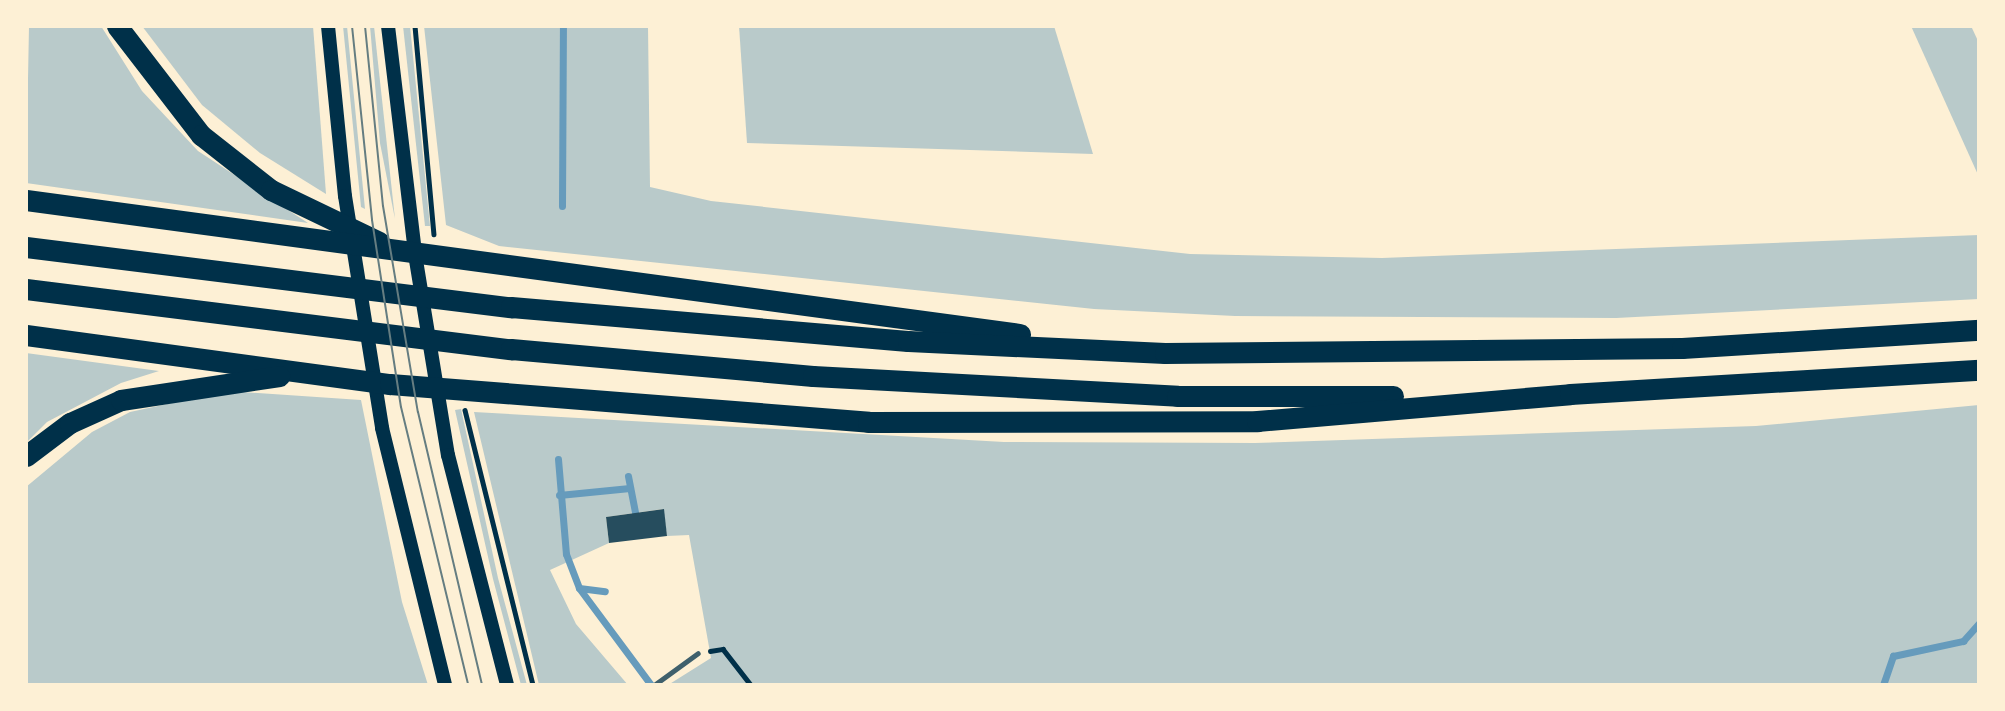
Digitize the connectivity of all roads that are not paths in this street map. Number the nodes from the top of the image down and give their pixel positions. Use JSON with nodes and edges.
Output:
{"nodes":[{"id":1,"x":117,"y":26,"type":"edge"},
{"id":2,"x":328,"y":26,"type":"edge"},
{"id":3,"x":388,"y":26,"type":"edge"},
{"id":4,"x":26,"y":200,"type":"edge"},
{"id":5,"x":26,"y":247,"type":"edge"},
{"id":6,"x":404,"y":253,"type":"junction"},
{"id":7,"x":26,"y":289,"type":"edge"},
{"id":8,"x":1979,"y":330,"type":"edge"},
{"id":9,"x":26,"y":335,"type":"edge"},
{"id":10,"x":1165,"y":353,"type":"junction"},
{"id":11,"x":1979,"y":370,"type":"edge"},
{"id":12,"x":306,"y":375,"type":"junction"},
{"id":13,"x":1570,"y":394,"type":"junction"},
{"id":14,"x":26,"y":456,"type":"edge"},
{"id":15,"x":698,"y":653,"type":"road end"},
{"id":16,"x":444,"y":685,"type":"edge"},
{"id":17,"x":507,"y":685,"type":"edge"},
{"id":18,"x":654,"y":685,"type":"edge"}],
"edges":[{"from":1,"to":6,"type":"highway"},
{"from":2,"to":16,"type":"main road"},
{"from":3,"to":17,"type":"main road"},
{"from":4,"to":6,"type":"highway"},
{"from":5,"to":10,"type":"highway"},
{"from":6,"to":10,"type":"highway"},
{"from":7,"to":13,"type":"highway"},
{"from":8,"to":10,"type":"highway"},
{"from":9,"to":12,"type":"highway"},
{"from":11,"to":13,"type":"highway"},
{"from":12,"to":13,"type":"highway"},
{"from":12,"to":14,"type":"highway"},
{"from":15,"to":18,"type":"lane"}]}
